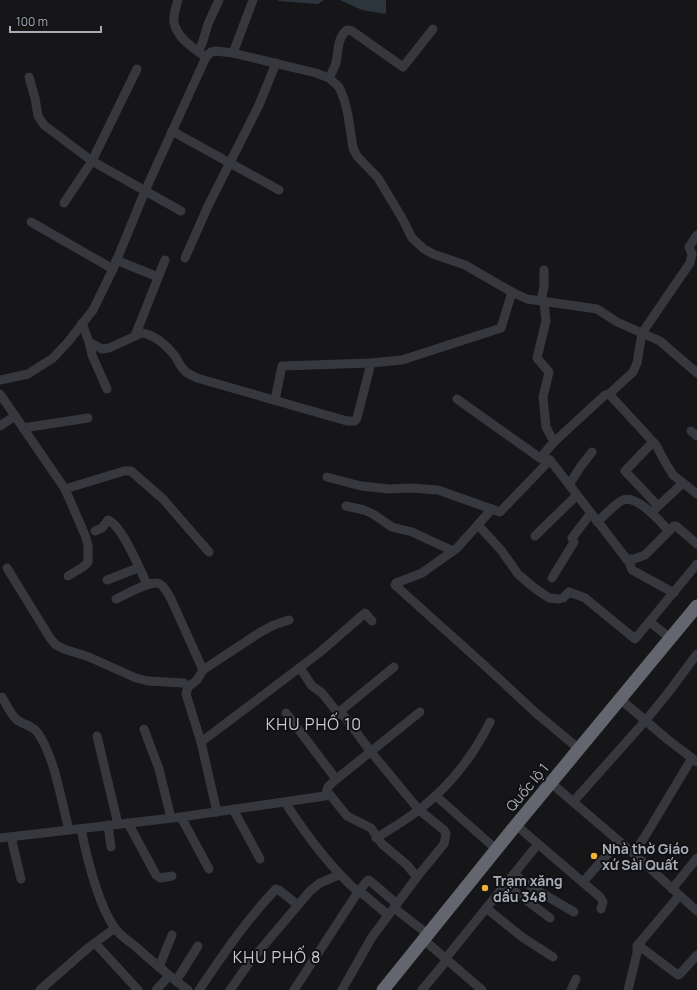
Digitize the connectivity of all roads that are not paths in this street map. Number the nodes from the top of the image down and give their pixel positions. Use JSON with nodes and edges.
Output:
{"nodes":[{"id":1,"x":178,"y":0,"type":"edge"},
{"id":2,"x":219,"y":0,"type":"edge"},
{"id":3,"x":253,"y":0,"type":"edge"},
{"id":4,"x":433,"y":30,"type":"dead end"},
{"id":5,"x":198,"y":51,"type":"junction"},
{"id":6,"x":233,"y":53,"type":"junction"},
{"id":7,"x":206,"y":57,"type":"junction"},
{"id":8,"x":276,"y":63,"type":"junction"},
{"id":9,"x":137,"y":69,"type":"dead end"},
{"id":10,"x":29,"y":77,"type":"dead end"},
{"id":11,"x":329,"y":78,"type":"junction"},
{"id":12,"x":172,"y":131,"type":"junction"},
{"id":13,"x":92,"y":161,"type":"junction"},
{"id":14,"x":229,"y":163,"type":"junction"},
{"id":15,"x":279,"y":190,"type":"dead end"},
{"id":16,"x":145,"y":191,"type":"junction"},
{"id":17,"x":64,"y":204,"type":"dead end"},
{"id":18,"x":181,"y":211,"type":"dead end"},
{"id":19,"x":31,"y":222,"type":"dead end"},
{"id":20,"x":697,"y":235,"type":"edge"},
{"id":21,"x":695,"y":254,"type":"edge"},
{"id":22,"x":185,"y":258,"type":"dead end"},
{"id":23,"x":165,"y":260,"type":"dead end"},
{"id":24,"x":114,"y":264,"type":"junction"},
{"id":25,"x":544,"y":270,"type":"dead end"},
{"id":26,"x":158,"y":277,"type":"junction"},
{"id":27,"x":512,"y":292,"type":"junction"},
{"id":28,"x":542,"y":302,"type":"junction"},
{"id":29,"x":82,"y":323,"type":"junction"},
{"id":30,"x":642,"y":334,"type":"junction"},
{"id":31,"x":135,"y":336,"type":"junction"},
{"id":32,"x":89,"y":342,"type":"junction"},
{"id":33,"x":371,"y":362,"type":"junction"},
{"id":34,"x":697,"y":373,"type":"edge"},
{"id":35,"x":0,"y":380,"type":"edge"},
{"id":36,"x":107,"y":389,"type":"dead end"},
{"id":37,"x":0,"y":394,"type":"edge"},
{"id":38,"x":609,"y":394,"type":"junction"},
{"id":39,"x":457,"y":399,"type":"dead end"},
{"id":40,"x":274,"y":400,"type":"junction"},
{"id":41,"x":15,"y":416,"type":"junction"},
{"id":42,"x":88,"y":418,"type":"dead end"},
{"id":43,"x":0,"y":426,"type":"edge"},
{"id":44,"x":23,"y":428,"type":"junction"},
{"id":45,"x":554,"y":442,"type":"junction"},
{"id":46,"x":653,"y":442,"type":"junction"},
{"id":47,"x":592,"y":452,"type":"dead end"},
{"id":48,"x":540,"y":458,"type":"junction"},
{"id":49,"x":550,"y":460,"type":"junction"},
{"id":50,"x":327,"y":478,"type":"dead end"},
{"id":51,"x":683,"y":483,"type":"junction"},
{"id":52,"x":569,"y":485,"type":"junction"},
{"id":53,"x":65,"y":489,"type":"junction"},
{"id":54,"x":697,"y":494,"type":"edge"},
{"id":55,"x":577,"y":495,"type":"junction"},
{"id":56,"x":649,"y":497,"type":"junction"},
{"id":57,"x":641,"y":504,"type":"junction"},
{"id":58,"x":346,"y":506,"type":"dead end"},
{"id":59,"x":658,"y":506,"type":"junction"},
{"id":60,"x":492,"y":509,"type":"junction"},
{"id":61,"x":651,"y":513,"type":"junction"},
{"id":62,"x":591,"y":514,"type":"junction"},
{"id":63,"x":598,"y":522,"type":"junction"},
{"id":64,"x":478,"y":525,"type":"junction"},
{"id":65,"x":96,"y":531,"type":"dead end"},
{"id":66,"x":669,"y":531,"type":"junction"},
{"id":67,"x":535,"y":536,"type":"dead end"},
{"id":68,"x":697,"y":544,"type":"edge"},
{"id":69,"x":453,"y":551,"type":"junction"},
{"id":70,"x":209,"y":552,"type":"dead end"},
{"id":71,"x":626,"y":559,"type":"junction"},
{"id":72,"x":697,"y":564,"type":"edge"},
{"id":73,"x":7,"y":568,"type":"dead end"},
{"id":74,"x":138,"y":568,"type":"junction"},
{"id":75,"x":68,"y":576,"type":"dead end"},
{"id":76,"x":552,"y":578,"type":"dead end"},
{"id":77,"x":107,"y":580,"type":"dead end"},
{"id":78,"x":147,"y":584,"type":"junction"},
{"id":79,"x":674,"y":593,"type":"junction"},
{"id":80,"x":116,"y":599,"type":"dead end"},
{"id":81,"x":697,"y":606,"type":"edge"},
{"id":82,"x":289,"y":620,"type":"dead end"},
{"id":83,"x":372,"y":621,"type":"dead end"},
{"id":84,"x":650,"y":622,"type":"junction"},
{"id":85,"x":670,"y":638,"type":"junction"},
{"id":86,"x":697,"y":654,"type":"edge"},
{"id":87,"x":394,"y":667,"type":"dead end"},
{"id":88,"x":300,"y":668,"type":"junction"},
{"id":89,"x":203,"y":670,"type":"junction"},
{"id":90,"x":188,"y":687,"type":"junction"},
{"id":91,"x":2,"y":697,"type":"dead end"},
{"id":92,"x":620,"y":699,"type":"junction"},
{"id":93,"x":420,"y":712,"type":"dead end"},
{"id":94,"x":286,"y":713,"type":"dead end"},
{"id":95,"x":338,"y":714,"type":"junction"},
{"id":96,"x":646,"y":720,"type":"junction"},
{"id":97,"x":490,"y":722,"type":"dead end"},
{"id":98,"x":144,"y":729,"type":"dead end"},
{"id":99,"x":97,"y":736,"type":"dead end"},
{"id":100,"x":201,"y":742,"type":"junction"},
{"id":101,"x":579,"y":749,"type":"junction"},
{"id":102,"x":371,"y":752,"type":"junction"},
{"id":103,"x":694,"y":760,"type":"edge"},
{"id":104,"x":336,"y":779,"type":"junction"},
{"id":105,"x":551,"y":783,"type":"junction"},
{"id":106,"x":327,"y":791,"type":"junction"},
{"id":107,"x":436,"y":796,"type":"junction"},
{"id":108,"x":285,"y":802,"type":"junction"},
{"id":109,"x":573,"y":802,"type":"junction"},
{"id":110,"x":233,"y":809,"type":"junction"},
{"id":111,"x":419,"y":810,"type":"junction"},
{"id":112,"x":217,"y":812,"type":"junction"},
{"id":113,"x":181,"y":817,"type":"junction"},
{"id":114,"x":170,"y":818,"type":"junction"},
{"id":115,"x":128,"y":823,"type":"junction"},
{"id":116,"x":118,"y":824,"type":"junction"},
{"id":117,"x":108,"y":825,"type":"junction"},
{"id":118,"x":516,"y":825,"type":"junction"},
{"id":119,"x":81,"y":829,"type":"junction"},
{"id":120,"x":69,"y":830,"type":"junction"},
{"id":121,"x":11,"y":837,"type":"junction"},
{"id":122,"x":0,"y":838,"type":"edge"},
{"id":123,"x":376,"y":838,"type":"junction"},
{"id":124,"x":619,"y":841,"type":"junction"},
{"id":125,"x":538,"y":844,"type":"junction"},
{"id":126,"x":111,"y":847,"type":"dead end"},
{"id":127,"x":497,"y":850,"type":"junction"},
{"id":128,"x":632,"y":853,"type":"junction"},
{"id":129,"x":697,"y":858,"type":"edge"},
{"id":130,"x":260,"y":859,"type":"dead end"},
{"id":131,"x":209,"y":869,"type":"dead end"},
{"id":132,"x":514,"y":874,"type":"junction"},
{"id":133,"x":339,"y":875,"type":"junction"},
{"id":134,"x":172,"y":876,"type":"dead end"},
{"id":135,"x":417,"y":876,"type":"junction"},
{"id":136,"x":21,"y":879,"type":"dead end"},
{"id":137,"x":583,"y":882,"type":"junction"},
{"id":138,"x":505,"y":884,"type":"junction"},
{"id":139,"x":360,"y":892,"type":"junction"},
{"id":140,"x":675,"y":892,"type":"junction"},
{"id":141,"x":298,"y":905,"type":"junction"},
{"id":142,"x":486,"y":908,"type":"junction"},
{"id":143,"x":393,"y":909,"type":"junction"},
{"id":144,"x":601,"y":909,"type":"dead end"},
{"id":145,"x":697,"y":911,"type":"edge"},
{"id":146,"x":574,"y":912,"type":"dead end"},
{"id":147,"x":550,"y":918,"type":"dead end"},
{"id":148,"x":114,"y":928,"type":"junction"},
{"id":149,"x":172,"y":935,"type":"dead end"},
{"id":150,"x":427,"y":938,"type":"junction"},
{"id":151,"x":95,"y":943,"type":"junction"},
{"id":152,"x":638,"y":945,"type":"junction"},
{"id":153,"x":198,"y":946,"type":"dead end"},
{"id":154,"x":697,"y":955,"type":"edge"},
{"id":155,"x":553,"y":958,"type":"dead end"},
{"id":156,"x":447,"y":959,"type":"junction"},
{"id":157,"x":158,"y":967,"type":"junction"},
{"id":158,"x":173,"y":978,"type":"junction"},
{"id":159,"x":576,"y":979,"type":"dead end"},
{"id":160,"x":428,"y":988,"type":"edge"},
{"id":161,"x":386,"y":989,"type":"edge"},
{"id":162,"x":40,"y":990,"type":"edge"},
{"id":163,"x":138,"y":990,"type":"edge"},
{"id":164,"x":156,"y":990,"type":"edge"},
{"id":165,"x":188,"y":990,"type":"edge"},
{"id":166,"x":199,"y":990,"type":"edge"},
{"id":167,"x":230,"y":990,"type":"edge"},
{"id":168,"x":294,"y":990,"type":"edge"},
{"id":169,"x":342,"y":990,"type":"edge"},
{"id":170,"x":482,"y":990,"type":"edge"},
{"id":171,"x":571,"y":990,"type":"edge"},
{"id":172,"x":628,"y":990,"type":"edge"}],
"edges":[{"from":1,"to":5,"type":"street"},
{"from":2,"to":5,"type":"street"},
{"from":3,"to":6,"type":"street"},
{"from":4,"to":11,"type":"street"},
{"from":5,"to":7,"type":"street"},
{"from":6,"to":7,"type":"street"},
{"from":6,"to":8,"type":"street"},
{"from":7,"to":12,"type":"street"},
{"from":8,"to":11,"type":"street"},
{"from":8,"to":14,"type":"street"},
{"from":9,"to":13,"type":"street"},
{"from":10,"to":13,"type":"street"},
{"from":11,"to":27,"type":"street"},
{"from":12,"to":14,"type":"street"},
{"from":12,"to":16,"type":"street"},
{"from":13,"to":16,"type":"street"},
{"from":13,"to":17,"type":"street"},
{"from":14,"to":15,"type":"street"},
{"from":14,"to":22,"type":"street"},
{"from":16,"to":18,"type":"street"},
{"from":16,"to":24,"type":"street"},
{"from":19,"to":24,"type":"street"},
{"from":20,"to":21,"type":"street"},
{"from":21,"to":30,"type":"street"},
{"from":23,"to":26,"type":"street"},
{"from":24,"to":26,"type":"street"},
{"from":24,"to":29,"type":"street"},
{"from":25,"to":28,"type":"street"},
{"from":26,"to":31,"type":"street"},
{"from":27,"to":28,"type":"street"},
{"from":27,"to":33,"type":"street"},
{"from":28,"to":30,"type":"street"},
{"from":28,"to":45,"type":"street"},
{"from":29,"to":32,"type":"street"},
{"from":29,"to":35,"type":"street"},
{"from":30,"to":34,"type":"street"},
{"from":30,"to":38,"type":"street"},
{"from":31,"to":32,"type":"street"},
{"from":31,"to":40,"type":"street"},
{"from":32,"to":36,"type":"street"},
{"from":33,"to":40,"type":"street"},
{"from":33,"to":40,"type":"street"},
{"from":37,"to":41,"type":"street"},
{"from":38,"to":45,"type":"street"},
{"from":38,"to":46,"type":"street"},
{"from":39,"to":48,"type":"street"},
{"from":41,"to":43,"type":"street"},
{"from":41,"to":44,"type":"street"},
{"from":42,"to":44,"type":"street"},
{"from":44,"to":53,"type":"street"},
{"from":45,"to":48,"type":"street"},
{"from":46,"to":51,"type":"street"},
{"from":46,"to":56,"type":"street"},
{"from":47,"to":52,"type":"street"},
{"from":48,"to":49,"type":"street"},
{"from":49,"to":52,"type":"street"},
{"from":49,"to":60,"type":"street"},
{"from":50,"to":60,"type":"street"},
{"from":51,"to":54,"type":"street"},
{"from":51,"to":59,"type":"street"},
{"from":52,"to":55,"type":"street"},
{"from":53,"to":70,"type":"street"},
{"from":53,"to":75,"type":"street"},
{"from":55,"to":62,"type":"street"},
{"from":55,"to":67,"type":"street"},
{"from":56,"to":57,"type":"street"},
{"from":56,"to":59,"type":"street"},
{"from":57,"to":61,"type":"street"},
{"from":57,"to":63,"type":"street"},
{"from":58,"to":69,"type":"street"},
{"from":59,"to":61,"type":"street"},
{"from":60,"to":64,"type":"street"},
{"from":61,"to":66,"type":"street"},
{"from":62,"to":63,"type":"street"},
{"from":62,"to":76,"type":"street"},
{"from":63,"to":71,"type":"street"},
{"from":64,"to":69,"type":"street"},
{"from":64,"to":84,"type":"street"},
{"from":65,"to":74,"type":"street"},
{"from":66,"to":68,"type":"street"},
{"from":66,"to":71,"type":"street"},
{"from":69,"to":101,"type":"street"},
{"from":71,"to":79,"type":"street"},
{"from":72,"to":79,"type":"street"},
{"from":73,"to":90,"type":"street"},
{"from":74,"to":77,"type":"street"},
{"from":74,"to":78,"type":"street"},
{"from":78,"to":80,"type":"street"},
{"from":78,"to":89,"type":"street"},
{"from":79,"to":84,"type":"street"},
{"from":81,"to":85,"type":"highway","name":"Quốc lộ 1"},
{"from":82,"to":89,"type":"street"},
{"from":83,"to":88,"type":"street"},
{"from":84,"to":85,"type":"street"},
{"from":85,"to":92,"type":"highway","name":"Quốc lộ 1"},
{"from":86,"to":96,"type":"street"},
{"from":87,"to":95,"type":"street"},
{"from":88,"to":95,"type":"street"},
{"from":88,"to":100,"type":"street"},
{"from":89,"to":90,"type":"street"},
{"from":90,"to":100,"type":"street"},
{"from":91,"to":120,"type":"street"},
{"from":92,"to":96,"type":"street"},
{"from":92,"to":101,"type":"highway","name":"Quốc lộ 1"},
{"from":93,"to":102,"type":"street"},
{"from":94,"to":104,"type":"street"},
{"from":95,"to":102,"type":"street"},
{"from":96,"to":103,"type":"street"},
{"from":96,"to":109,"type":"street"},
{"from":97,"to":107,"type":"street"},
{"from":98,"to":114,"type":"street"},
{"from":99,"to":116,"type":"street"},
{"from":100,"to":112,"type":"street"},
{"from":101,"to":105,"type":"highway","name":"Quốc lộ 1"},
{"from":102,"to":104,"type":"street"},
{"from":102,"to":111,"type":"street"},
{"from":103,"to":128,"type":"street"},
{"from":104,"to":106,"type":"street"},
{"from":105,"to":109,"type":"street"},
{"from":105,"to":118,"type":"highway","name":"Quốc lộ 1"},
{"from":106,"to":108,"type":"street"},
{"from":106,"to":123,"type":"street"},
{"from":107,"to":111,"type":"street"},
{"from":107,"to":127,"type":"street"},
{"from":108,"to":110,"type":"street"},
{"from":108,"to":133,"type":"street"},
{"from":109,"to":124,"type":"street"},
{"from":110,"to":112,"type":"street"},
{"from":110,"to":130,"type":"street"},
{"from":111,"to":123,"type":"street"},
{"from":111,"to":135,"type":"street"},
{"from":112,"to":113,"type":"street"},
{"from":113,"to":114,"type":"street"},
{"from":113,"to":131,"type":"street"},
{"from":114,"to":115,"type":"street"},
{"from":115,"to":116,"type":"street"},
{"from":115,"to":134,"type":"street"},
{"from":116,"to":117,"type":"street"},
{"from":117,"to":119,"type":"street"},
{"from":117,"to":126,"type":"street"},
{"from":118,"to":125,"type":"street"},
{"from":118,"to":127,"type":"highway","name":"Quốc lộ 1"},
{"from":119,"to":120,"type":"street"},
{"from":119,"to":148,"type":"street"},
{"from":120,"to":121,"type":"street"},
{"from":121,"to":122,"type":"street"},
{"from":121,"to":136,"type":"street"},
{"from":123,"to":135,"type":"street"},
{"from":124,"to":128,"type":"street"},
{"from":124,"to":137,"type":"street"},
{"from":125,"to":132,"type":"street"},
{"from":125,"to":137,"type":"street"},
{"from":127,"to":150,"type":"highway","name":"Quốc lộ 1"},
{"from":128,"to":140,"type":"street"},
{"from":129,"to":140,"type":"street"},
{"from":132,"to":138,"type":"street"},
{"from":132,"to":146,"type":"street"},
{"from":133,"to":139,"type":"street"},
{"from":133,"to":141,"type":"street"},
{"from":135,"to":143,"type":"street"},
{"from":137,"to":144,"type":"street"},
{"from":138,"to":142,"type":"street"},
{"from":138,"to":147,"type":"street"},
{"from":139,"to":143,"type":"street"},
{"from":139,"to":143,"type":"street"},
{"from":139,"to":168,"type":"street"},
{"from":140,"to":145,"type":"street"},
{"from":140,"to":152,"type":"street"},
{"from":141,"to":166,"type":"street"},
{"from":141,"to":167,"type":"street"},
{"from":142,"to":155,"type":"street"},
{"from":142,"to":156,"type":"street"},
{"from":143,"to":150,"type":"street"},
{"from":143,"to":169,"type":"street"},
{"from":148,"to":151,"type":"street"},
{"from":148,"to":157,"type":"street"},
{"from":149,"to":157,"type":"street"},
{"from":150,"to":156,"type":"street"},
{"from":150,"to":161,"type":"highway","name":"Quốc lộ 1"},
{"from":151,"to":162,"type":"street"},
{"from":151,"to":163,"type":"street"},
{"from":152,"to":154,"type":"street"},
{"from":152,"to":172,"type":"street"},
{"from":153,"to":158,"type":"street"},
{"from":156,"to":160,"type":"street"},
{"from":156,"to":170,"type":"street"},
{"from":157,"to":158,"type":"street"},
{"from":158,"to":164,"type":"street"},
{"from":158,"to":165,"type":"street"},
{"from":159,"to":171,"type":"street"}]}
